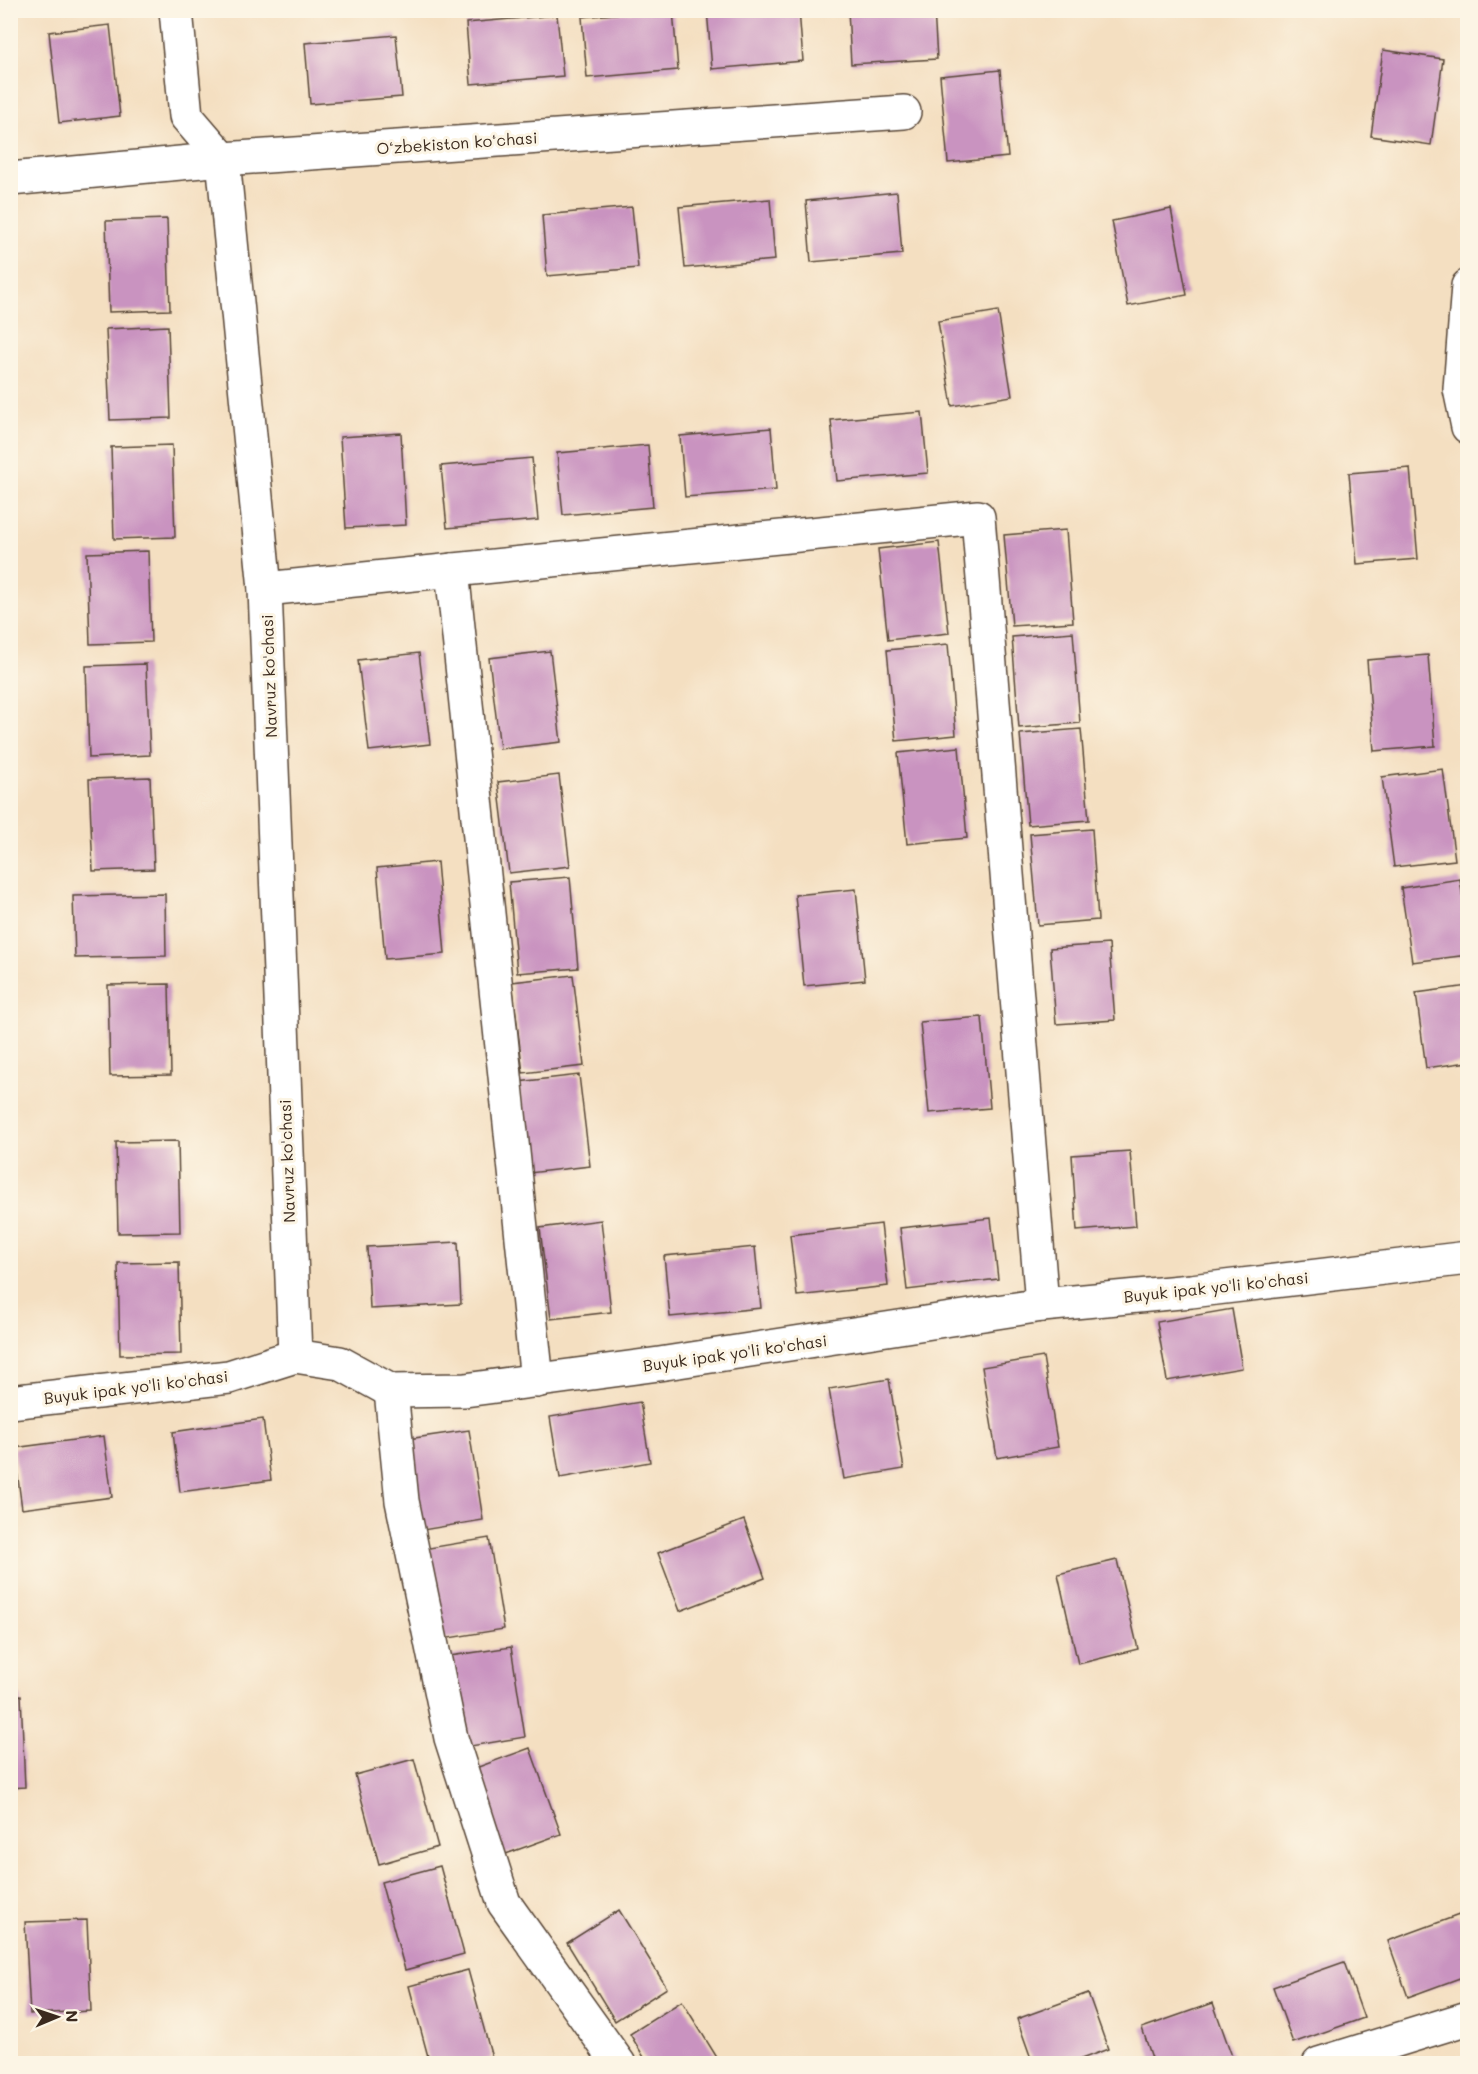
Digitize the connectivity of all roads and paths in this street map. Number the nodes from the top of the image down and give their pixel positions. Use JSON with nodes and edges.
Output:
{"nodes":[{"id":1,"x":176,"y":10,"type":"edge"},
{"id":2,"x":904,"y":112,"type":"dead end"},
{"id":3,"x":223,"y":159,"type":"junction"},
{"id":4,"x":10,"y":179,"type":"edge"},
{"id":5,"x":1467,"y":286,"type":"edge"},
{"id":6,"x":1467,"y":427,"type":"edge"},
{"id":7,"x":452,"y":570,"type":"junction"},
{"id":8,"x":265,"y":589,"type":"junction"},
{"id":9,"x":1467,"y":1258,"type":"edge"},
{"id":10,"x":1042,"y":1305,"type":"junction"},
{"id":11,"x":295,"y":1356,"type":"junction"},
{"id":12,"x":537,"y":1381,"type":"junction"},
{"id":13,"x":391,"y":1391,"type":"junction"},
{"id":14,"x":10,"y":1402,"type":"edge"},
{"id":15,"x":1467,"y":2018,"type":"edge"},
{"id":16,"x":619,"y":2064,"type":"edge"},
{"id":17,"x":1318,"y":2064,"type":"edge"}],
"edges":[{"from":1,"to":3,"type":"street"},
{"from":2,"to":3,"type":"street","name":"O‘zbekiston ko‘chasi"},
{"from":3,"to":4,"type":"street","name":"O‘zbekiston ko‘chasi"},
{"from":3,"to":8,"type":"street","name":"Navruz ko'chasi"},
{"from":5,"to":6,"type":"street"},
{"from":7,"to":8,"type":"street"},
{"from":7,"to":10,"type":"street"},
{"from":7,"to":12,"type":"street"},
{"from":8,"to":11,"type":"street","name":"Navruz ko'chasi"},
{"from":9,"to":10,"type":"street","name":"Buyuk ipak yo'li ko'chasi"},
{"from":10,"to":12,"type":"street","name":"Buyuk ipak yo'li ko'chasi"},
{"from":11,"to":13,"type":"street","name":"Buyuk ipak yo'li ko'chasi"},
{"from":11,"to":14,"type":"street","name":"Buyuk ipak yo'li ko'chasi"},
{"from":12,"to":13,"type":"street","name":"Buyuk ipak yo'li ko'chasi"},
{"from":13,"to":16,"type":"street"},
{"from":15,"to":17,"type":"street"}]}
